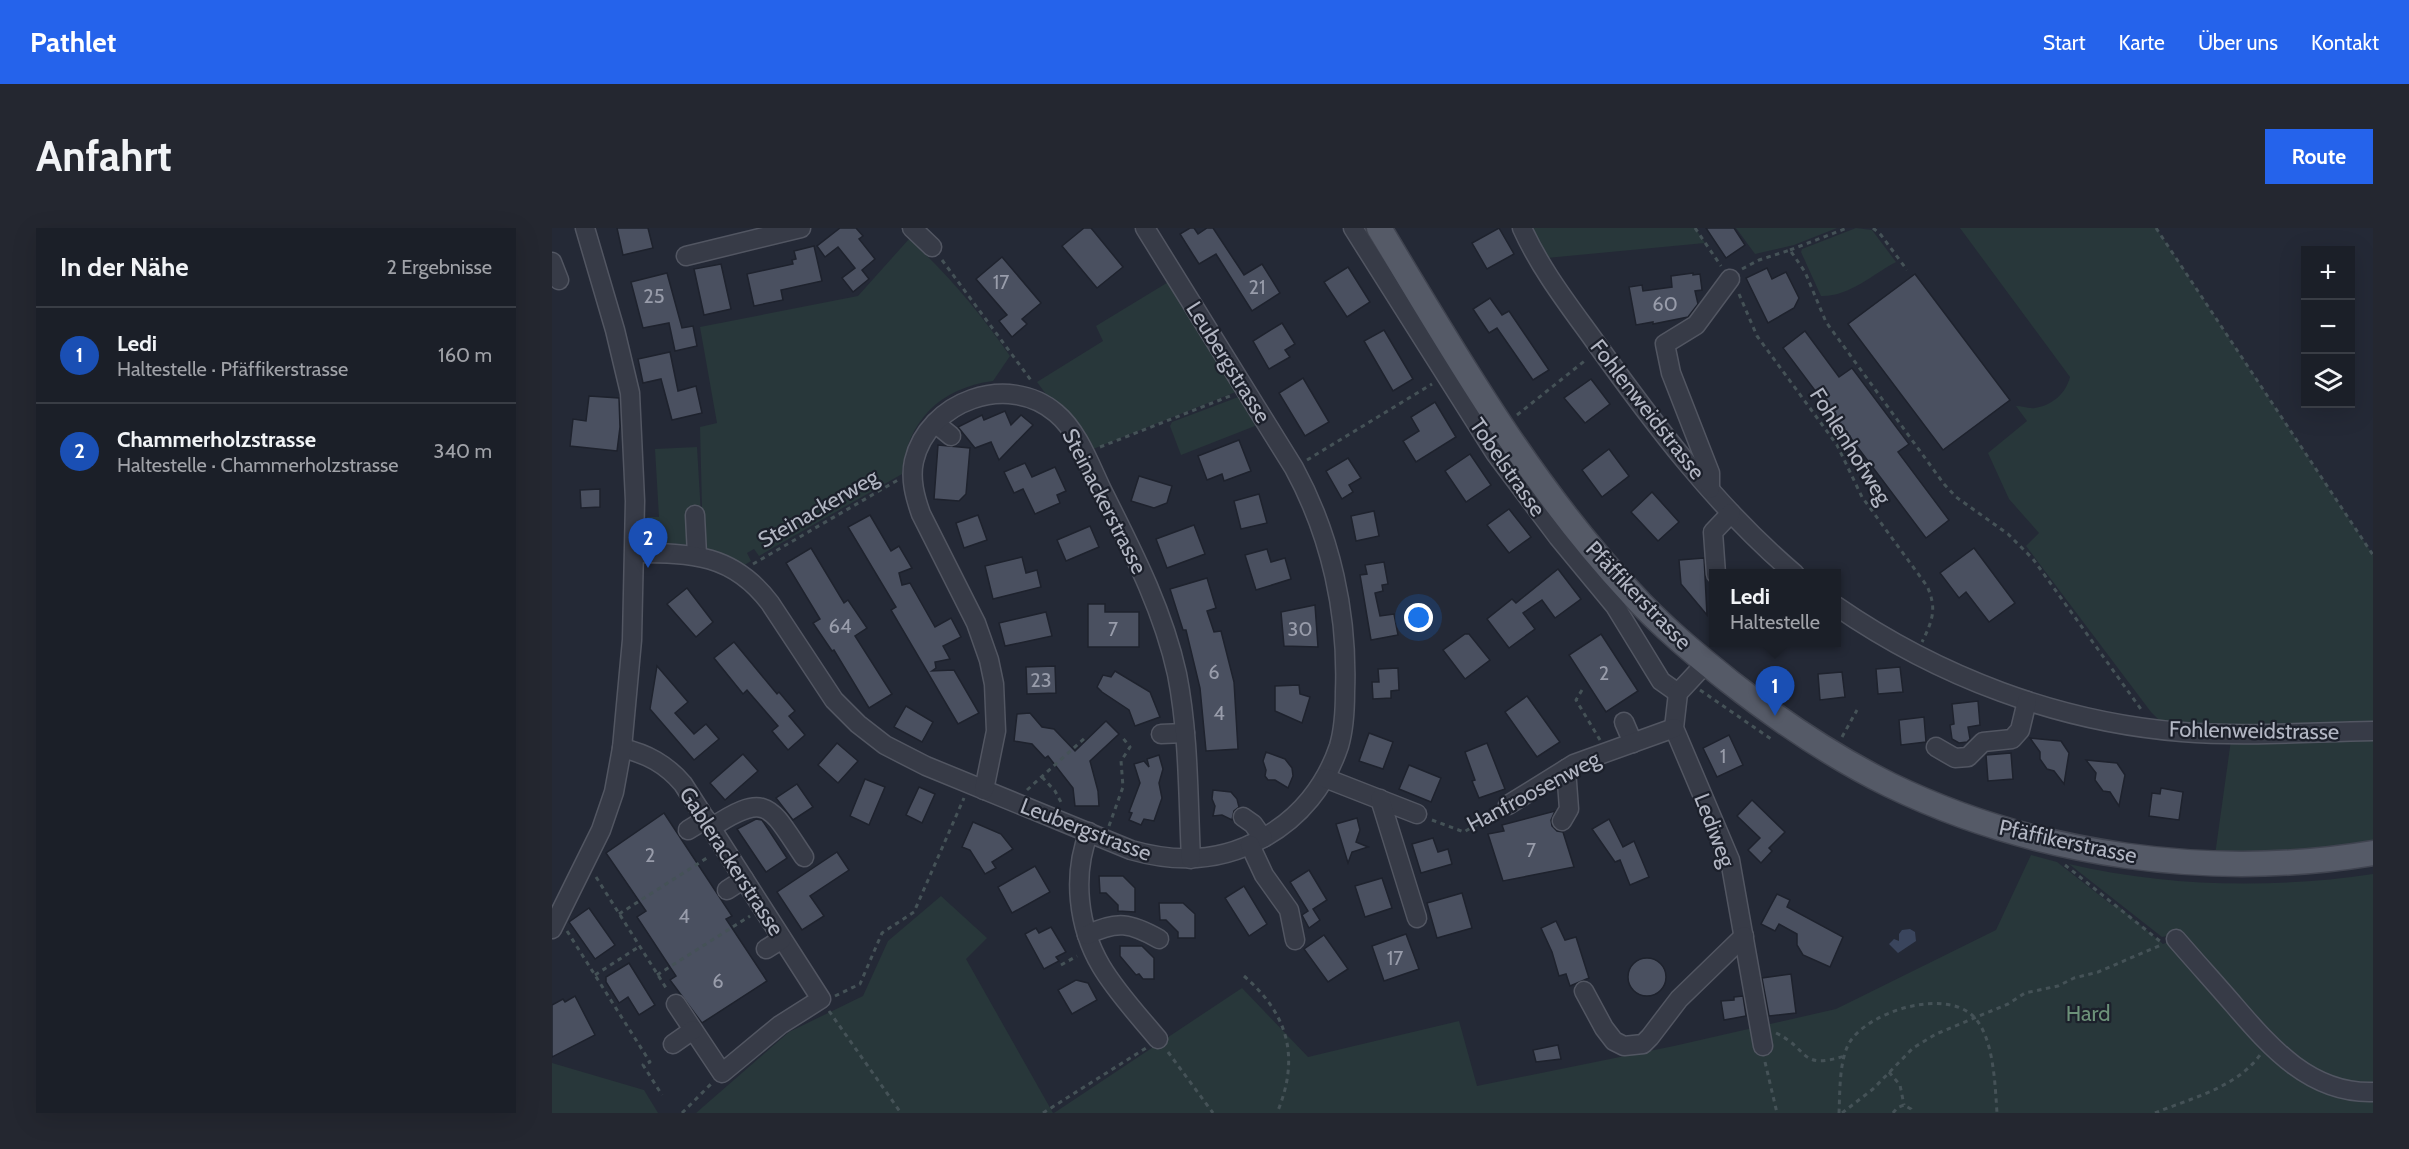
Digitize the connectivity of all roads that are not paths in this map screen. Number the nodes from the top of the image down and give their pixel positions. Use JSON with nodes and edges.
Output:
{"nodes":[{"id":1,"x":585,"y":228,"type":"edge"},
{"id":2,"x":801,"y":228,"type":"edge"},
{"id":3,"x":912,"y":228,"type":"edge"},
{"id":4,"x":1144,"y":228,"type":"edge"},
{"id":5,"x":1353,"y":228,"type":"edge"},
{"id":6,"x":1379,"y":228,"type":"edge"},
{"id":7,"x":1522,"y":228,"type":"edge"},
{"id":8,"x":932,"y":247,"type":"road end"},
{"id":9,"x":686,"y":256,"type":"dead end"},
{"id":10,"x":552,"y":262,"type":"edge"},
{"id":11,"x":1729,"y":277,"type":"road end"},
{"id":12,"x":559,"y":280,"type":"dead end"},
{"id":13,"x":935,"y":423,"type":"junction"},
{"id":14,"x":951,"y":436,"type":"dead end"},
{"id":15,"x":1710,"y":489,"type":"junction"},
{"id":16,"x":1731,"y":513,"type":"junction"},
{"id":17,"x":695,"y":515,"type":"dead end"},
{"id":18,"x":635,"y":553,"type":"junction"},
{"id":19,"x":697,"y":555,"type":"junction"},
{"id":20,"x":1716,"y":569,"type":"edge"},
{"id":21,"x":1791,"y":569,"type":"edge"},
{"id":22,"x":1841,"y":609,"type":"edge"},
{"id":23,"x":1706,"y":663,"type":"junction"},
{"id":24,"x":1678,"y":693,"type":"junction"},
{"id":25,"x":2027,"y":701,"type":"junction"},
{"id":26,"x":1624,"y":722,"type":"dead end"},
{"id":27,"x":1674,"y":728,"type":"junction"},
{"id":28,"x":2373,"y":731,"type":"edge"},
{"id":29,"x":1185,"y":732,"type":"junction"},
{"id":30,"x":1161,"y":734,"type":"dead end"},
{"id":31,"x":1634,"y":742,"type":"junction"},
{"id":32,"x":622,"y":747,"type":"junction"},
{"id":33,"x":1936,"y":747,"type":"dead end"},
{"id":34,"x":1566,"y":770,"type":"junction"},
{"id":35,"x":1325,"y":778,"type":"junction"},
{"id":36,"x":977,"y":787,"type":"junction"},
{"id":37,"x":1380,"y":800,"type":"junction"},
{"id":38,"x":1508,"y":806,"type":"road end"},
{"id":39,"x":1417,"y":814,"type":"road end"},
{"id":40,"x":1244,"y":817,"type":"dead end"},
{"id":41,"x":1562,"y":821,"type":"dead end"},
{"id":42,"x":709,"y":823,"type":"junction"},
{"id":43,"x":688,"y":830,"type":"dead end"},
{"id":44,"x":1096,"y":836,"type":"junction"},
{"id":45,"x":1256,"y":842,"type":"junction"},
{"id":46,"x":2373,"y":853,"type":"edge"},
{"id":47,"x":804,"y":857,"type":"dead end"},
{"id":48,"x":1191,"y":859,"type":"junction"},
{"id":49,"x":744,"y":879,"type":"junction"},
{"id":50,"x":727,"y":890,"type":"dead end"},
{"id":51,"x":1417,"y":918,"type":"dead end"},
{"id":52,"x":552,"y":929,"type":"edge"},
{"id":53,"x":1088,"y":935,"type":"junction"},
{"id":54,"x":1744,"y":936,"type":"junction"},
{"id":55,"x":782,"y":939,"type":"junction"},
{"id":56,"x":1159,"y":939,"type":"dead end"},
{"id":57,"x":1295,"y":940,"type":"dead end"},
{"id":58,"x":2170,"y":941,"type":"road end"},
{"id":59,"x":766,"y":949,"type":"dead end"},
{"id":60,"x":1584,"y":991,"type":"dead end"},
{"id":61,"x":676,"y":1004,"type":"road end"},
{"id":62,"x":693,"y":1030,"type":"junction"},
{"id":63,"x":1158,"y":1039,"type":"road end"},
{"id":64,"x":673,"y":1044,"type":"dead end"},
{"id":65,"x":1763,"y":1046,"type":"dead end"},
{"id":66,"x":2373,"y":1092,"type":"edge"}],
"edges":[{"from":1,"to":18,"type":"street"},
{"from":2,"to":9,"type":"street"},
{"from":3,"to":8,"type":"street"},
{"from":4,"to":35,"type":"street","name":"Leubergstrasse"},
{"from":5,"to":24,"type":"street","name":"Tobelstrasse"},
{"from":6,"to":23,"type":"main road","name":"Pfäffikerstrasse"},
{"from":7,"to":15,"type":"street","name":"Fohlenweidstrasse"},
{"from":10,"to":12,"type":"street"},
{"from":11,"to":15,"type":"street"},
{"from":13,"to":14,"type":"street"},
{"from":13,"to":29,"type":"street","name":"Steinackerstrasse"},
{"from":13,"to":36,"type":"street","name":"Steinackerstrasse"},
{"from":15,"to":16,"type":"street","name":"Fohlenweidstrasse"},
{"from":16,"to":20,"type":"street"},
{"from":16,"to":21,"type":"street","name":"Fohlenweidstrasse"},
{"from":17,"to":19,"type":"street"},
{"from":18,"to":19,"type":"street","name":"Leubergstrasse"},
{"from":18,"to":32,"type":"street"},
{"from":19,"to":36,"type":"street","name":"Leubergstrasse"},
{"from":22,"to":25,"type":"street","name":"Fohlenweidstrasse"},
{"from":23,"to":24,"type":"street"},
{"from":23,"to":46,"type":"main road","name":"Pfäffikerstrasse"},
{"from":24,"to":27,"type":"street","name":"Lediweg"},
{"from":25,"to":28,"type":"street","name":"Fohlenweidstrasse"},
{"from":25,"to":33,"type":"street"},
{"from":26,"to":31,"type":"street"},
{"from":27,"to":31,"type":"street","name":"Hanfroosenweg"},
{"from":27,"to":54,"type":"street","name":"Lediweg"},
{"from":29,"to":30,"type":"street"},
{"from":29,"to":48,"type":"street","name":"Steinackerstrasse"},
{"from":31,"to":34,"type":"street","name":"Hanfroosenweg"},
{"from":32,"to":42,"type":"street","name":"Gablerackerstrasse"},
{"from":32,"to":52,"type":"street"},
{"from":34,"to":38,"type":"street","name":"Hanfroosenweg"},
{"from":34,"to":41,"type":"street"},
{"from":35,"to":37,"type":"street"},
{"from":35,"to":45,"type":"street","name":"Leubergstrasse"},
{"from":36,"to":44,"type":"street","name":"Leubergstrasse"},
{"from":37,"to":39,"type":"street"},
{"from":37,"to":51,"type":"street"},
{"from":40,"to":45,"type":"street"},
{"from":42,"to":43,"type":"street"},
{"from":42,"to":47,"type":"street"},
{"from":42,"to":49,"type":"street","name":"Gablerackerstrasse"},
{"from":44,"to":48,"type":"street","name":"Leubergstrasse"},
{"from":44,"to":53,"type":"street"},
{"from":45,"to":48,"type":"street","name":"Leubergstrasse"},
{"from":45,"to":57,"type":"street"},
{"from":49,"to":50,"type":"street"},
{"from":49,"to":55,"type":"street","name":"Gablerackerstrasse"},
{"from":53,"to":56,"type":"street"},
{"from":53,"to":63,"type":"street"},
{"from":54,"to":60,"type":"street"},
{"from":54,"to":65,"type":"street","name":"Lediweg"},
{"from":55,"to":59,"type":"street"},
{"from":55,"to":62,"type":"street","name":"Gablerackerstrasse"},
{"from":58,"to":66,"type":"street"},
{"from":61,"to":62,"type":"street"},
{"from":62,"to":64,"type":"street"}]}
